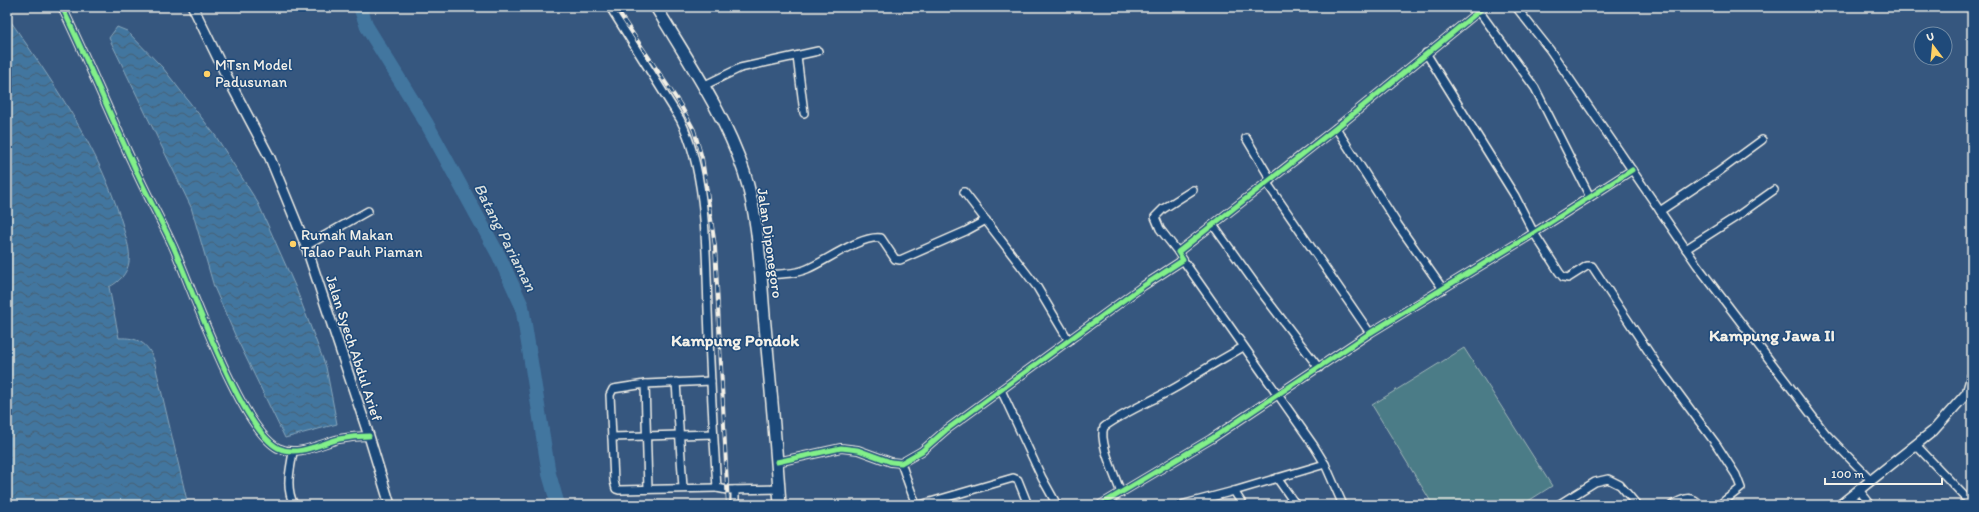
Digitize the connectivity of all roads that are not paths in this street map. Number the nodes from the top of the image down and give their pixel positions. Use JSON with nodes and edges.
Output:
{"nodes":[{"id":1,"x":62,"y":7,"type":"edge"},
{"id":2,"x":193,"y":7,"type":"edge"},
{"id":3,"x":610,"y":7,"type":"edge"},
{"id":4,"x":656,"y":7,"type":"edge"},
{"id":5,"x":1516,"y":7,"type":"edge"},
{"id":6,"x":1481,"y":9,"type":"edge"},
{"id":7,"x":818,"y":51,"type":"dead end"},
{"id":8,"x":1426,"y":53,"type":"junction"},
{"id":9,"x":797,"y":56,"type":"junction"},
{"id":10,"x":703,"y":86,"type":"junction"},
{"id":11,"x":804,"y":113,"type":"dead end"},
{"id":12,"x":1336,"y":128,"type":"junction"},
{"id":13,"x":1246,"y":138,"type":"dead end"},
{"id":14,"x":1762,"y":140,"type":"dead end"},
{"id":15,"x":1632,"y":170,"type":"junction"},
{"id":16,"x":1269,"y":181,"type":"junction"},
{"id":17,"x":1193,"y":190,"type":"dead end"},
{"id":18,"x":1774,"y":190,"type":"dead end"},
{"id":19,"x":964,"y":192,"type":"dead end"},
{"id":20,"x":1590,"y":197,"type":"junction"},
{"id":21,"x":368,"y":211,"type":"dead end"},
{"id":22,"x":1660,"y":211,"type":"junction"},
{"id":23,"x":986,"y":220,"type":"junction"},
{"id":24,"x":1213,"y":226,"type":"junction"},
{"id":25,"x":1534,"y":233,"type":"junction"},
{"id":26,"x":306,"y":246,"type":"junction"},
{"id":27,"x":1686,"y":249,"type":"junction"},
{"id":28,"x":1178,"y":252,"type":"junction"},
{"id":29,"x":1184,"y":260,"type":"junction"},
{"id":30,"x":760,"y":275,"type":"junction"},
{"id":31,"x":1443,"y":289,"type":"junction"},
{"id":32,"x":1370,"y":333,"type":"junction"},
{"id":33,"x":1069,"y":341,"type":"junction"},
{"id":34,"x":1243,"y":348,"type":"junction"},
{"id":35,"x":1319,"y":368,"type":"junction"},
{"id":36,"x":1972,"y":376,"type":"edge"},
{"id":37,"x":711,"y":381,"type":"junction"},
{"id":38,"x":676,"y":382,"type":"junction"},
{"id":39,"x":644,"y":384,"type":"junction"},
{"id":40,"x":1001,"y":390,"type":"junction"},
{"id":41,"x":1971,"y":390,"type":"edge"},
{"id":42,"x":1278,"y":396,"type":"junction"},
{"id":43,"x":713,"y":434,"type":"junction"},
{"id":44,"x":679,"y":435,"type":"junction"},
{"id":45,"x":369,"y":436,"type":"junction"},
{"id":46,"x":646,"y":436,"type":"junction"},
{"id":47,"x":612,"y":437,"type":"junction"},
{"id":48,"x":1916,"y":445,"type":"junction"},
{"id":49,"x":294,"y":452,"type":"junction"},
{"id":50,"x":777,"y":462,"type":"junction"},
{"id":51,"x":901,"y":463,"type":"junction"},
{"id":52,"x":1325,"y":464,"type":"junction"},
{"id":53,"x":1277,"y":478,"type":"junction"},
{"id":54,"x":1871,"y":480,"type":"junction"},
{"id":55,"x":683,"y":488,"type":"junction"},
{"id":56,"x":716,"y":488,"type":"junction"},
{"id":57,"x":648,"y":489,"type":"junction"},
{"id":58,"x":779,"y":489,"type":"junction"},
{"id":59,"x":735,"y":490,"type":"junction"},
{"id":60,"x":1859,"y":490,"type":"junction"},
{"id":61,"x":1234,"y":491,"type":"junction"},
{"id":62,"x":1121,"y":493,"type":"junction"},
{"id":63,"x":1970,"y":502,"type":"dead end"},
{"id":64,"x":294,"y":505,"type":"edge"},
{"id":65,"x":390,"y":505,"type":"edge"},
{"id":66,"x":735,"y":505,"type":"edge"},
{"id":67,"x":780,"y":505,"type":"edge"},
{"id":68,"x":916,"y":505,"type":"edge"},
{"id":69,"x":920,"y":505,"type":"edge"},
{"id":70,"x":1028,"y":505,"type":"edge"},
{"id":71,"x":1056,"y":505,"type":"edge"},
{"id":72,"x":1100,"y":505,"type":"edge"},
{"id":73,"x":1180,"y":505,"type":"edge"},
{"id":74,"x":1243,"y":505,"type":"edge"},
{"id":75,"x":1296,"y":505,"type":"edge"},
{"id":76,"x":1343,"y":505,"type":"edge"},
{"id":77,"x":1558,"y":505,"type":"edge"},
{"id":78,"x":1637,"y":505,"type":"edge"},
{"id":79,"x":1672,"y":505,"type":"edge"},
{"id":80,"x":1700,"y":505,"type":"edge"},
{"id":81,"x":1719,"y":505,"type":"edge"},
{"id":82,"x":1840,"y":505,"type":"edge"},
{"id":83,"x":1871,"y":505,"type":"edge"}],
"edges":[{"from":1,"to":49,"type":"street"},
{"from":2,"to":26,"type":"street","name":"Jalan Syech Abdul Arief"},
{"from":3,"to":37,"type":"street"},
{"from":4,"to":10,"type":"main road","name":"Jalan Diponegoro"},
{"from":5,"to":15,"type":"street"},
{"from":6,"to":8,"type":"street"},
{"from":6,"to":20,"type":"street"},
{"from":7,"to":9,"type":"street"},
{"from":8,"to":12,"type":"street"},
{"from":8,"to":25,"type":"street"},
{"from":9,"to":10,"type":"street"},
{"from":9,"to":11,"type":"street"},
{"from":10,"to":30,"type":"main road","name":"Jalan Diponegoro"},
{"from":12,"to":16,"type":"street"},
{"from":12,"to":31,"type":"street"},
{"from":13,"to":16,"type":"street"},
{"from":14,"to":22,"type":"street"},
{"from":15,"to":20,"type":"street"},
{"from":15,"to":22,"type":"street"},
{"from":16,"to":24,"type":"street"},
{"from":16,"to":32,"type":"street"},
{"from":17,"to":28,"type":"street"},
{"from":18,"to":27,"type":"street"},
{"from":19,"to":23,"type":"street"},
{"from":20,"to":25,"type":"street"},
{"from":21,"to":26,"type":"street"},
{"from":22,"to":27,"type":"street"},
{"from":23,"to":30,"type":"street"},
{"from":23,"to":33,"type":"street"},
{"from":24,"to":28,"type":"street"},
{"from":24,"to":35,"type":"street"},
{"from":25,"to":31,"type":"street"},
{"from":25,"to":81,"type":"street"},
{"from":26,"to":45,"type":"street","name":"Jalan Syech Abdul Arief"},
{"from":27,"to":54,"type":"street"},
{"from":28,"to":29,"type":"street"},
{"from":29,"to":33,"type":"street"},
{"from":29,"to":34,"type":"street"},
{"from":30,"to":50,"type":"main road","name":"Jalan Diponegoro"},
{"from":31,"to":32,"type":"street"},
{"from":32,"to":35,"type":"street"},
{"from":33,"to":40,"type":"street"},
{"from":34,"to":42,"type":"street"},
{"from":34,"to":62,"type":"street"},
{"from":35,"to":42,"type":"street"},
{"from":36,"to":41,"type":"street"},
{"from":37,"to":38,"type":"street"},
{"from":37,"to":43,"type":"street"},
{"from":38,"to":39,"type":"street"},
{"from":38,"to":44,"type":"street"},
{"from":39,"to":46,"type":"street"},
{"from":39,"to":47,"type":"street"},
{"from":40,"to":51,"type":"street"},
{"from":40,"to":71,"type":"street"},
{"from":41,"to":48,"type":"street"},
{"from":42,"to":52,"type":"street"},
{"from":42,"to":62,"type":"street"},
{"from":43,"to":44,"type":"street"},
{"from":43,"to":56,"type":"street"},
{"from":44,"to":46,"type":"street"},
{"from":44,"to":55,"type":"street"},
{"from":45,"to":49,"type":"street"},
{"from":45,"to":65,"type":"street","name":"Jalan Syech Abdul Arief"},
{"from":46,"to":47,"type":"street"},
{"from":46,"to":57,"type":"street"},
{"from":47,"to":57,"type":"street"},
{"from":48,"to":54,"type":"street"},
{"from":48,"to":63,"type":"street"},
{"from":49,"to":64,"type":"street"},
{"from":50,"to":51,"type":"street"},
{"from":50,"to":58,"type":"main road","name":"Jalan Diponegoro"},
{"from":51,"to":68,"type":"street"},
{"from":52,"to":53,"type":"street"},
{"from":52,"to":76,"type":"street"},
{"from":53,"to":61,"type":"street"},
{"from":53,"to":75,"type":"street"},
{"from":54,"to":60,"type":"street"},
{"from":55,"to":56,"type":"street"},
{"from":55,"to":57,"type":"street"},
{"from":56,"to":59,"type":"street"},
{"from":58,"to":59,"type":"street"},
{"from":58,"to":67,"type":"main road","name":"Jalan Diponegoro"},
{"from":59,"to":66,"type":"street"},
{"from":60,"to":82,"type":"street"},
{"from":60,"to":83,"type":"street"},
{"from":61,"to":73,"type":"street"},
{"from":61,"to":74,"type":"street"},
{"from":62,"to":72,"type":"street"},
{"from":69,"to":70,"type":"street"},
{"from":77,"to":78,"type":"street"},
{"from":79,"to":80,"type":"street"}]}
